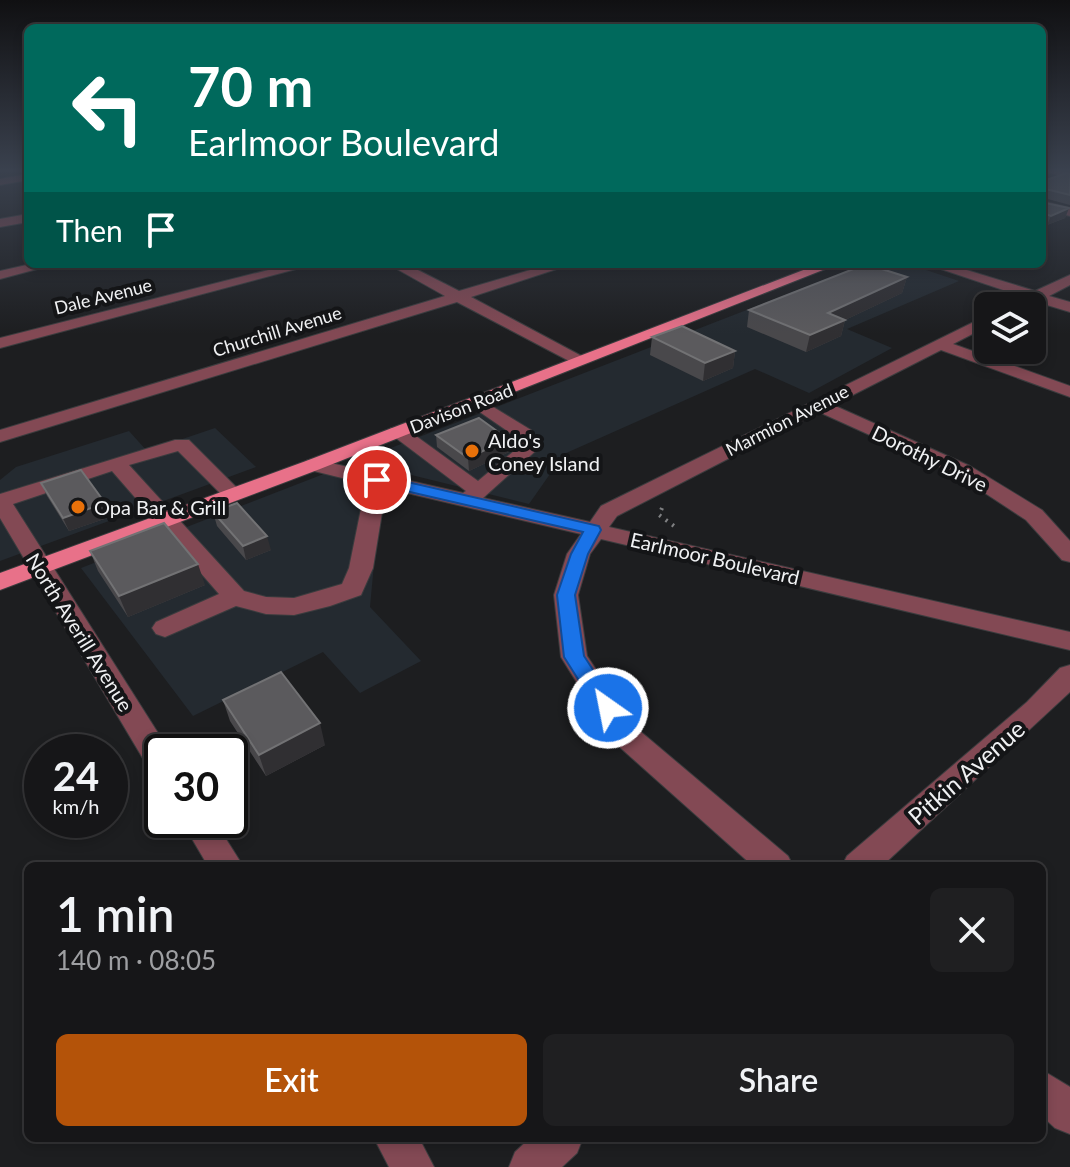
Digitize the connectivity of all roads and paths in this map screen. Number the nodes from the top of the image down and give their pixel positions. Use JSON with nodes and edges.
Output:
{"nodes":[{"id":1,"x":31,"y":268,"type":"edge"},
{"id":2,"x":292,"y":268,"type":"edge"},
{"id":3,"x":403,"y":268,"type":"edge"},
{"id":4,"x":552,"y":268,"type":"edge"},
{"id":5,"x":821,"y":268,"type":"edge"},
{"id":6,"x":946,"y":268,"type":"edge"},
{"id":7,"x":0,"y":275,"type":"edge"},
{"id":8,"x":1070,"y":279,"type":"edge"},
{"id":9,"x":1023,"y":292,"type":"edge"},
{"id":10,"x":1044,"y":292,"type":"edge"},
{"id":11,"x":459,"y":297,"type":"junction"},
{"id":12,"x":1046,"y":299,"type":"edge"},
{"id":13,"x":1070,"y":307,"type":"edge"},
{"id":14,"x":974,"y":327,"type":"edge"},
{"id":15,"x":0,"y":343,"type":"edge"},
{"id":16,"x":939,"y":344,"type":"junction"},
{"id":17,"x":581,"y":360,"type":"junction"},
{"id":18,"x":1070,"y":392,"type":"edge"},
{"id":19,"x":477,"y":402,"type":"junction"},
{"id":20,"x":818,"y":405,"type":"junction"},
{"id":21,"x":398,"y":432,"type":"junction"},
{"id":22,"x":0,"y":436,"type":"edge"},
{"id":23,"x":116,"y":463,"type":"junction"},
{"id":24,"x":313,"y":465,"type":"junction"},
{"id":25,"x":377,"y":480,"type":"junction"},
{"id":26,"x":233,"y":495,"type":"junction"},
{"id":27,"x":473,"y":496,"type":"junction"},
{"id":28,"x":0,"y":500,"type":"edge"},
{"id":29,"x":665,"y":502,"type":"dead end"},
{"id":30,"x":167,"y":520,"type":"junction"},
{"id":31,"x":674,"y":526,"type":"dead end"},
{"id":32,"x":593,"y":530,"type":"junction"},
{"id":33,"x":1070,"y":555,"type":"edge"},
{"id":34,"x":39,"y":567,"type":"junction"},
{"id":35,"x":0,"y":582,"type":"edge"},
{"id":36,"x":235,"y":597,"type":"junction"},
{"id":37,"x":165,"y":628,"type":"dead end"},
{"id":38,"x":1070,"y":641,"type":"edge"},
{"id":39,"x":1070,"y":675,"type":"edge"},
{"id":40,"x":144,"y":735,"type":"edge"},
{"id":41,"x":208,"y":838,"type":"edge"},
{"id":42,"x":223,"y":862,"type":"edge"},
{"id":43,"x":771,"y":862,"type":"edge"},
{"id":44,"x":864,"y":862,"type":"edge"},
{"id":45,"x":1046,"y":1093,"type":"edge"},
{"id":46,"x":1070,"y":1113,"type":"edge"},
{"id":47,"x":397,"y":1142,"type":"edge"},
{"id":48,"x":558,"y":1142,"type":"edge"},
{"id":49,"x":413,"y":1167,"type":"edge"},
{"id":50,"x":530,"y":1167,"type":"edge"}],
"edges":[{"from":1,"to":7,"type":"street"},
{"from":2,"to":15,"type":"street","name":"Dale Avenue"},
{"from":3,"to":11,"type":"street"},
{"from":4,"to":11,"type":"street","name":"Churchill Avenue"},
{"from":5,"to":17,"type":"main road","name":"Davison Road"},
{"from":6,"to":9,"type":"street"},
{"from":8,"to":10,"type":"street"},
{"from":11,"to":17,"type":"street"},
{"from":11,"to":22,"type":"street","name":"Churchill Avenue"},
{"from":12,"to":13,"type":"street"},
{"from":14,"to":16,"type":"street","name":"Marmion Avenue"},
{"from":16,"to":18,"type":"street"},
{"from":16,"to":20,"type":"street","name":"Marmion Avenue"},
{"from":17,"to":19,"type":"main road","name":"Davison Road"},
{"from":19,"to":21,"type":"main road","name":"Davison Road"},
{"from":19,"to":27,"type":"street"},
{"from":20,"to":32,"type":"street","name":"Marmion Avenue"},
{"from":20,"to":33,"type":"street","name":"Dorothy Drive"},
{"from":21,"to":24,"type":"main road","name":"Davison Road"},
{"from":21,"to":27,"type":"street"},
{"from":23,"to":26,"type":"street"},
{"from":23,"to":28,"type":"street"},
{"from":23,"to":30,"type":"street"},
{"from":24,"to":25,"type":"street","name":"Earlmoor Boulevard"},
{"from":24,"to":26,"type":"main road","name":"Davison Road"},
{"from":25,"to":27,"type":"street","name":"Earlmoor Boulevard"},
{"from":25,"to":36,"type":"street"},
{"from":26,"to":30,"type":"main road","name":"Davison Road"},
{"from":27,"to":32,"type":"street","name":"Earlmoor Boulevard"},
{"from":28,"to":34,"type":"street","name":"North Averill Avenue"},
{"from":29,"to":31,"type":"path"},
{"from":30,"to":34,"type":"main road","name":"Davison Road"},
{"from":30,"to":36,"type":"street"},
{"from":32,"to":38,"type":"street","name":"Earlmoor Boulevard"},
{"from":32,"to":43,"type":"street"},
{"from":34,"to":35,"type":"main road","name":"Davison Road"},
{"from":34,"to":40,"type":"street","name":"North Averill Avenue"},
{"from":36,"to":37,"type":"street"},
{"from":39,"to":44,"type":"street","name":"Pitkin Avenue"},
{"from":41,"to":42,"type":"street"},
{"from":45,"to":46,"type":"street"},
{"from":47,"to":49,"type":"street"},
{"from":48,"to":50,"type":"street"}]}
